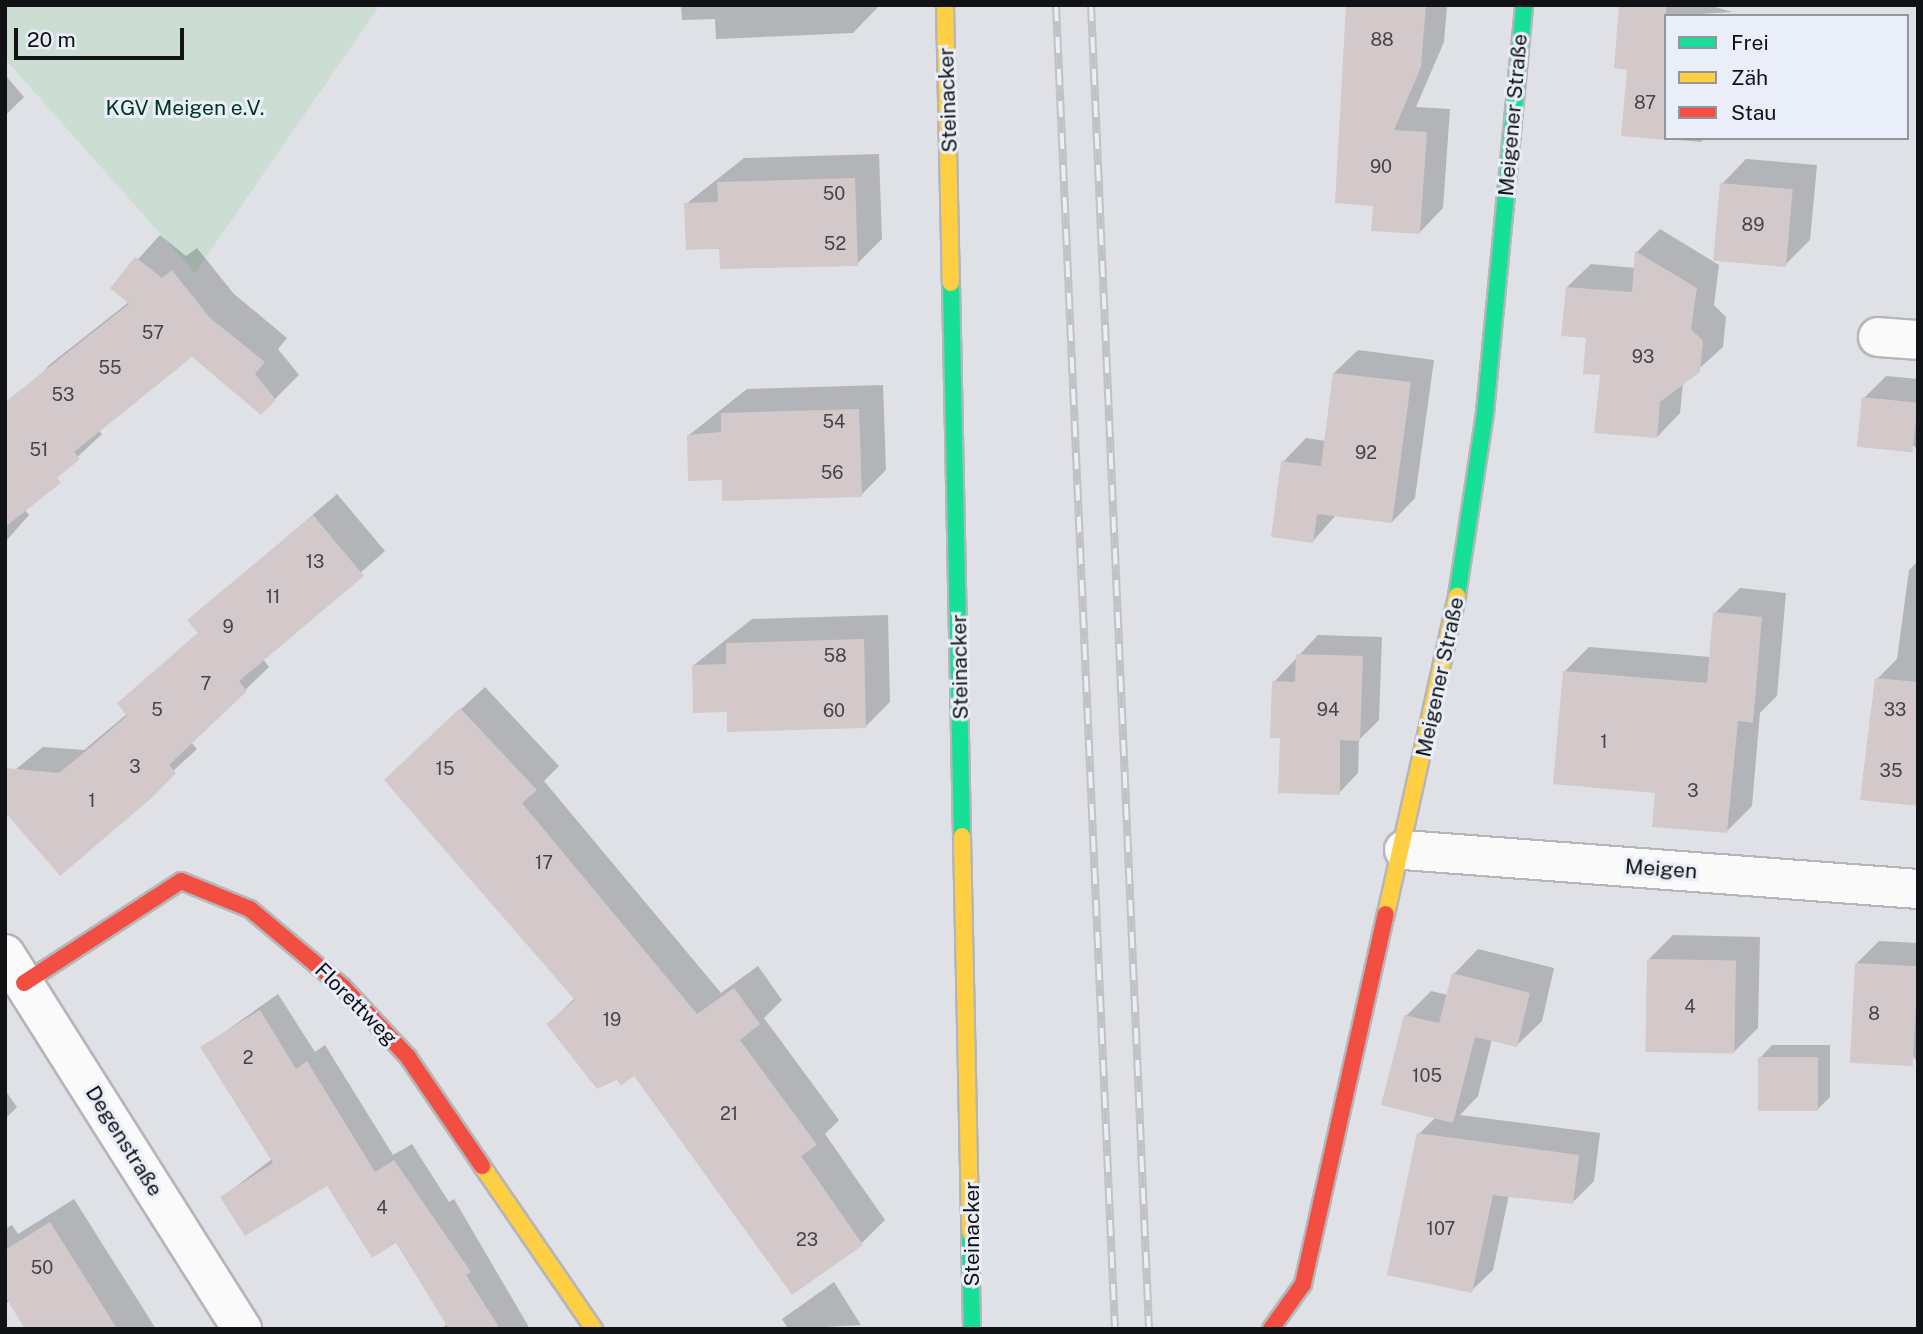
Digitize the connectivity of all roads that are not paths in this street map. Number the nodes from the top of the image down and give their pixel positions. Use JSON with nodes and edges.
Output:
{"nodes":[{"id":1,"x":945,"y":5,"type":"edge"},
{"id":2,"x":1524,"y":5,"type":"edge"},
{"id":3,"x":1878,"y":337,"type":"dead end"},
{"id":4,"x":1918,"y":341,"type":"edge"},
{"id":5,"x":1404,"y":850,"type":"junction"},
{"id":6,"x":1918,"y":889,"type":"edge"},
{"id":7,"x":15,"y":969,"type":"edge"},
{"id":8,"x":242,"y":1329,"type":"edge"},
{"id":9,"x":594,"y":1329,"type":"edge"},
{"id":10,"x":972,"y":1329,"type":"edge"},
{"id":11,"x":1271,"y":1329,"type":"edge"}],
"edges":[{"from":1,"to":10,"type":"street","name":"Steinacker"},
{"from":2,"to":5,"type":"street","name":"Meigener Straße"},
{"from":3,"to":4,"type":"street"},
{"from":5,"to":6,"type":"street","name":"Meigen"},
{"from":5,"to":11,"type":"street","name":"Meigener Straße"},
{"from":7,"to":8,"type":"street","name":"Degenstraße"},
{"from":7,"to":9,"type":"street","name":"Florettweg"}]}
